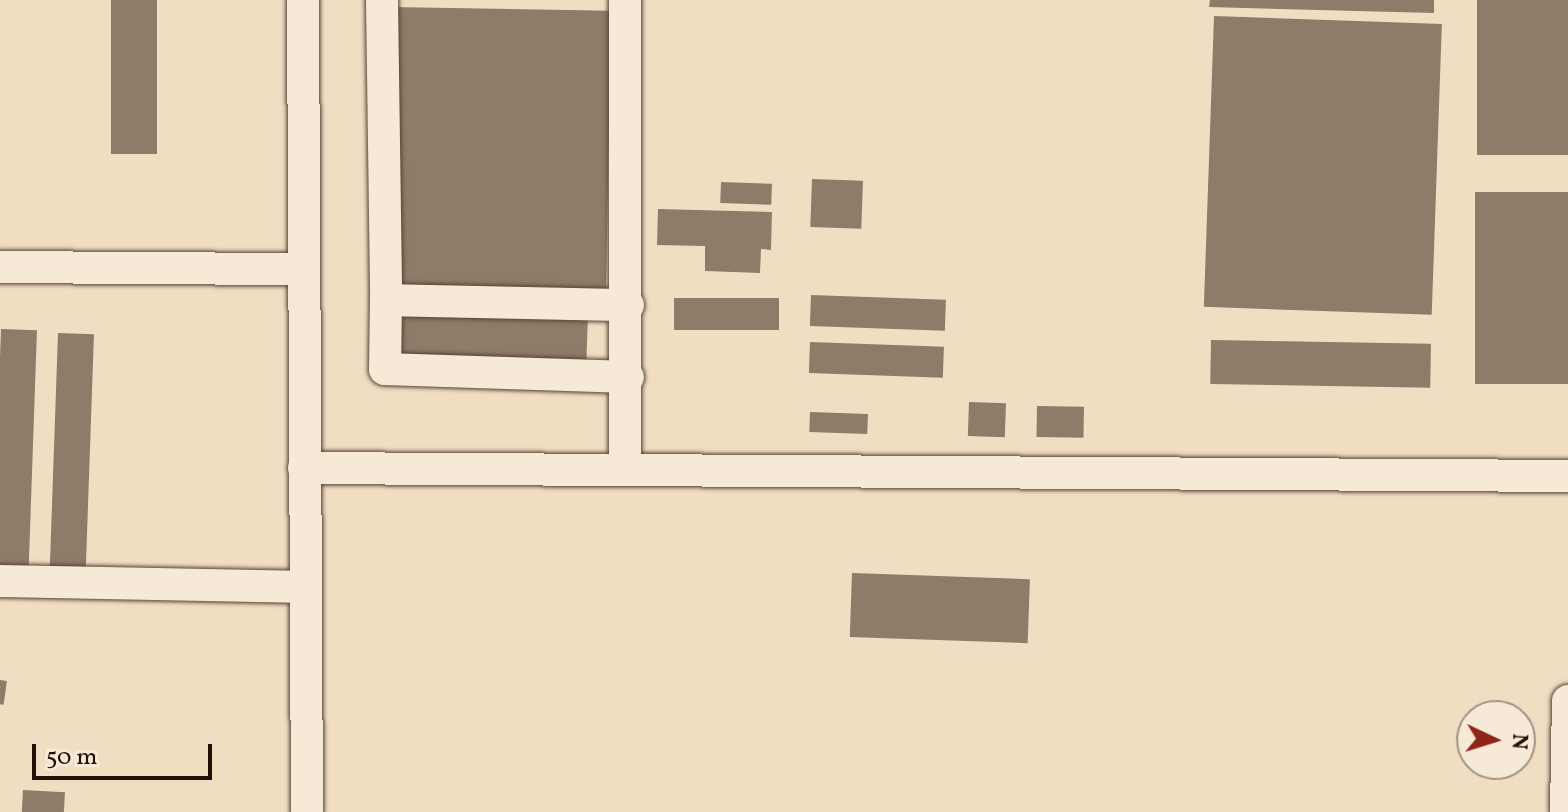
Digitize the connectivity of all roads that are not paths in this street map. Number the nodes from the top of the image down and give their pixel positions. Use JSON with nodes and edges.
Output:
{"nodes":[{"id":1,"x":303,"y":0,"type":"edge"},
{"id":2,"x":382,"y":0,"type":"edge"},
{"id":3,"x":625,"y":0,"type":"edge"},
{"id":4,"x":0,"y":267,"type":"edge"},
{"id":5,"x":302,"y":269,"type":"junction"},
{"id":6,"x":386,"y":300,"type":"junction"},
{"id":7,"x":628,"y":305,"type":"junction"},
{"id":8,"x":628,"y":377,"type":"junction"},
{"id":9,"x":304,"y":468,"type":"junction"},
{"id":10,"x":625,"y":469,"type":"junction"},
{"id":11,"x":1568,"y":476,"type":"edge"},
{"id":12,"x":0,"y":581,"type":"edge"},
{"id":13,"x":306,"y":587,"type":"junction"},
{"id":14,"x":1568,"y":701,"type":"edge"},
{"id":15,"x":307,"y":812,"type":"edge"},
{"id":16,"x":1566,"y":812,"type":"edge"}],
"edges":[{"from":1,"to":5,"type":"street"},
{"from":2,"to":6,"type":"street"},
{"from":3,"to":7,"type":"street"},
{"from":4,"to":5,"type":"street"},
{"from":5,"to":9,"type":"street"},
{"from":6,"to":7,"type":"street"},
{"from":6,"to":8,"type":"street"},
{"from":7,"to":8,"type":"street"},
{"from":8,"to":10,"type":"street"},
{"from":9,"to":10,"type":"street"},
{"from":9,"to":13,"type":"street"},
{"from":10,"to":11,"type":"street"},
{"from":12,"to":13,"type":"street"},
{"from":13,"to":15,"type":"street"},
{"from":14,"to":16,"type":"street"}]}
